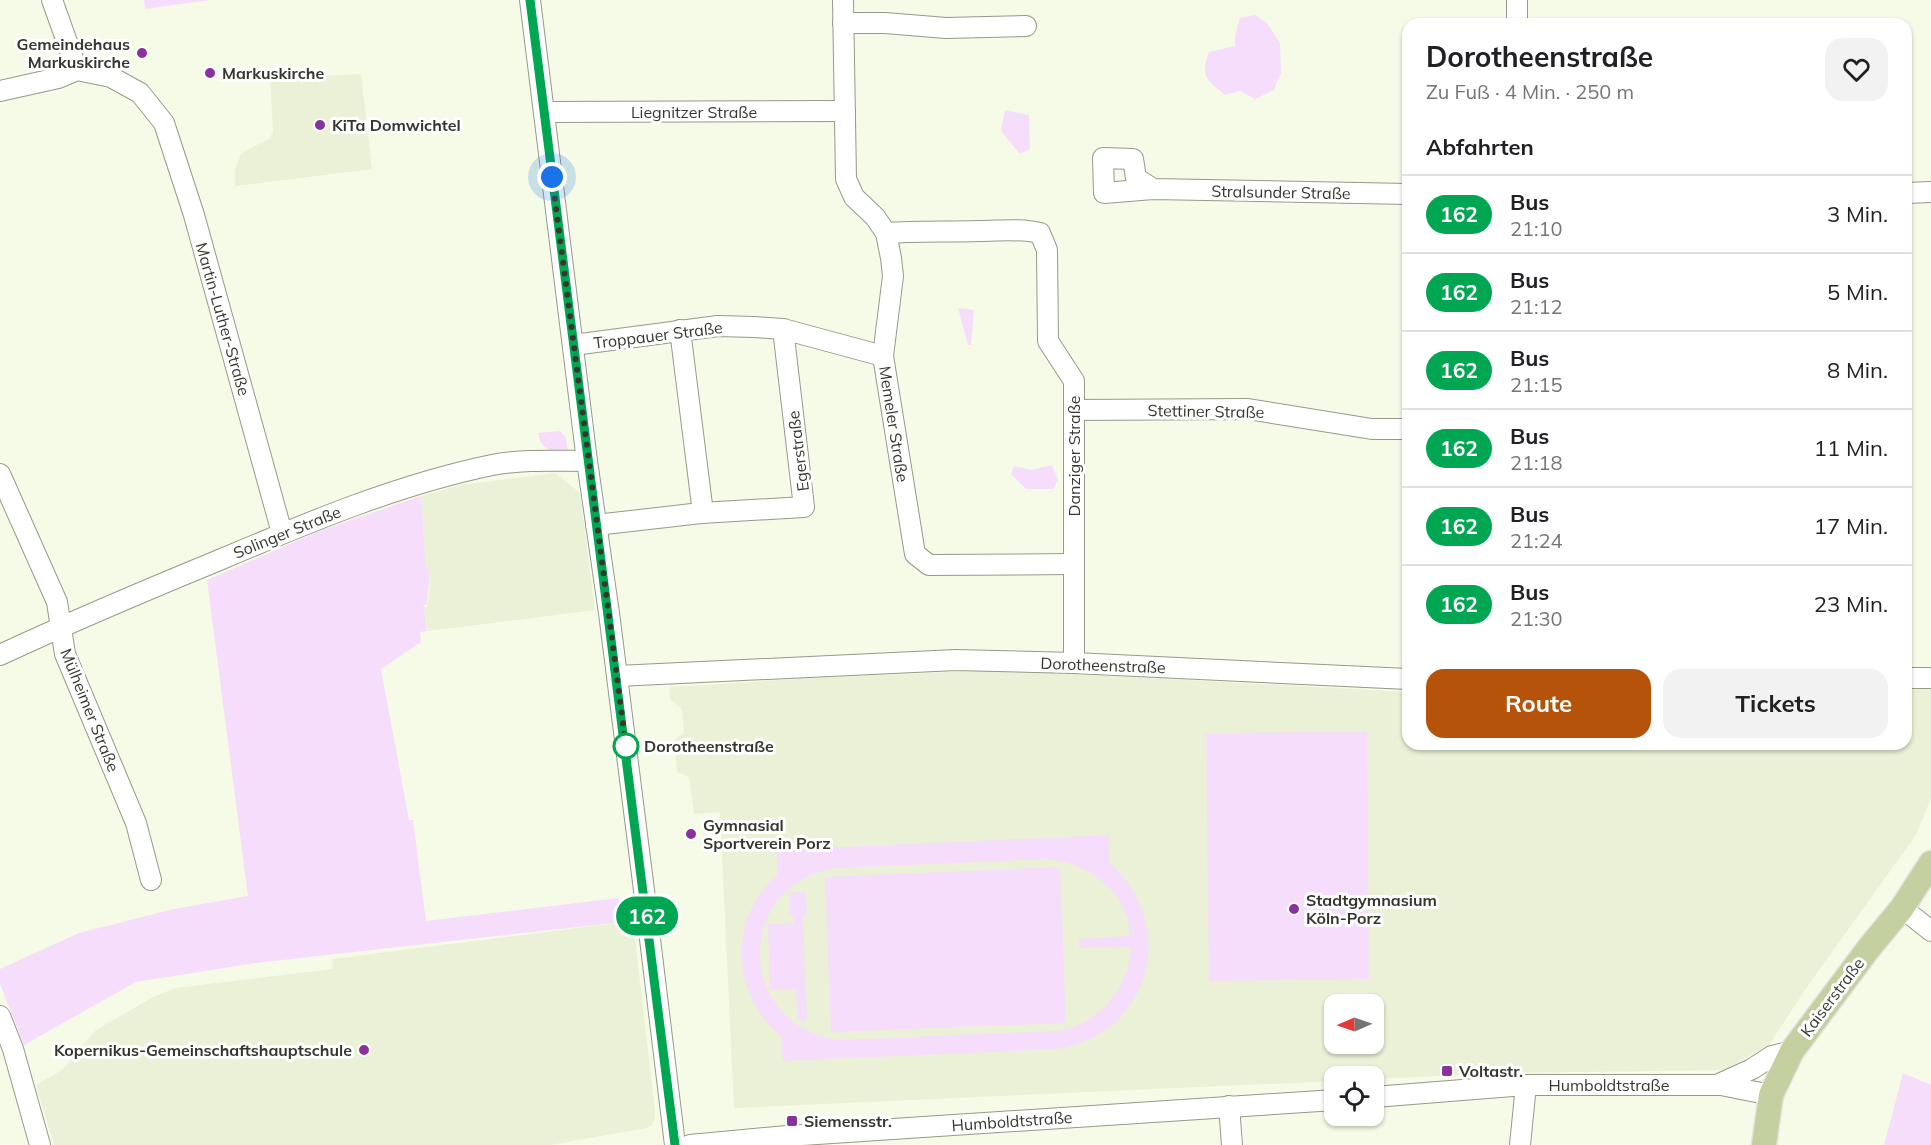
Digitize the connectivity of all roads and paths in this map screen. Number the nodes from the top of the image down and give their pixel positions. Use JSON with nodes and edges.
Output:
{"nodes":[{"id":1,"x":52,"y":0,"type":"edge"},
{"id":2,"x":530,"y":0,"type":"edge"},
{"id":3,"x":843,"y":0,"type":"edge"},
{"id":4,"x":1517,"y":0,"type":"edge"},
{"id":5,"x":1517,"y":18,"type":"edge"},
{"id":6,"x":843,"y":23,"type":"junction"},
{"id":7,"x":1026,"y":26,"type":"dead end"},
{"id":8,"x":77,"y":70,"type":"junction"},
{"id":9,"x":0,"y":91,"type":"edge"},
{"id":10,"x":845,"y":111,"type":"junction"},
{"id":11,"x":544,"y":112,"type":"junction"},
{"id":12,"x":1154,"y":189,"type":"dead end"},
{"id":13,"x":1931,"y":192,"type":"edge"},
{"id":14,"x":1912,"y":193,"type":"edge"},
{"id":15,"x":1402,"y":194,"type":"edge"},
{"id":16,"x":886,"y":234,"type":"junction"},
{"id":17,"x":783,"y":329,"type":"junction"},
{"id":18,"x":680,"y":330,"type":"junction"},
{"id":19,"x":573,"y":345,"type":"junction"},
{"id":20,"x":883,"y":356,"type":"junction"},
{"id":21,"x":1074,"y":410,"type":"junction"},
{"id":22,"x":1402,"y":429,"type":"edge"},
{"id":23,"x":587,"y":461,"type":"junction"},
{"id":24,"x":0,"y":474,"type":"edge"},
{"id":25,"x":703,"y":513,"type":"junction"},
{"id":26,"x":596,"y":525,"type":"junction"},
{"id":27,"x":282,"y":533,"type":"junction"},
{"id":28,"x":1074,"y":564,"type":"junction"},
{"id":29,"x":60,"y":627,"type":"junction"},
{"id":30,"x":0,"y":656,"type":"edge"},
{"id":31,"x":1074,"y":663,"type":"junction"},
{"id":32,"x":617,"y":676,"type":"junction"},
{"id":33,"x":1912,"y":678,"type":"edge"},
{"id":34,"x":1931,"y":678,"type":"edge"},
{"id":35,"x":1402,"y":679,"type":"edge"},
{"id":36,"x":1931,"y":863,"type":"edge"},
{"id":37,"x":150,"y":880,"type":"dead end"},
{"id":38,"x":1902,"y":908,"type":"junction"},
{"id":39,"x":1931,"y":931,"type":"edge"},
{"id":40,"x":0,"y":1016,"type":"edge"},
{"id":41,"x":1792,"y":1051,"type":"junction"},
{"id":42,"x":1719,"y":1084,"type":"junction"},
{"id":43,"x":1526,"y":1085,"type":"junction"},
{"id":44,"x":1771,"y":1095,"type":"junction"},
{"id":45,"x":1384,"y":1096,"type":"edge"},
{"id":46,"x":1324,"y":1101,"type":"edge"},
{"id":47,"x":1229,"y":1106,"type":"junction"},
{"id":48,"x":40,"y":1145,"type":"edge"},
{"id":49,"x":675,"y":1145,"type":"edge"},
{"id":50,"x":690,"y":1145,"type":"edge"},
{"id":51,"x":1232,"y":1145,"type":"edge"},
{"id":52,"x":1520,"y":1145,"type":"edge"},
{"id":53,"x":1764,"y":1145,"type":"edge"}],
"edges":[{"from":1,"to":8,"type":"street"},
{"from":2,"to":11,"type":"street"},
{"from":3,"to":6,"type":"street","name":"Memeler Straße"},
{"from":4,"to":5,"type":"street"},
{"from":6,"to":7,"type":"street"},
{"from":6,"to":10,"type":"street","name":"Memeler Straße"},
{"from":8,"to":9,"type":"street"},
{"from":8,"to":27,"type":"street","name":"Martin-Luther-Straße"},
{"from":10,"to":11,"type":"street","name":"Liegnitzer Straße"},
{"from":10,"to":16,"type":"street","name":"Memeler Straße"},
{"from":11,"to":19,"type":"street"},
{"from":12,"to":15,"type":"street","name":"Stralsunder Straße"},
{"from":13,"to":14,"type":"street"},
{"from":16,"to":20,"type":"street","name":"Memeler Straße"},
{"from":16,"to":21,"type":"street","name":"Danziger Straße"},
{"from":17,"to":18,"type":"street","name":"Troppauer Straße"},
{"from":17,"to":20,"type":"street","name":"Troppauer Straße"},
{"from":17,"to":25,"type":"street","name":"Egerstraße"},
{"from":18,"to":19,"type":"street","name":"Troppauer Straße"},
{"from":18,"to":25,"type":"street"},
{"from":19,"to":23,"type":"street"},
{"from":20,"to":28,"type":"street","name":"Memeler Straße"},
{"from":21,"to":22,"type":"street","name":"Stettiner Straße"},
{"from":21,"to":28,"type":"street","name":"Danziger Straße"},
{"from":23,"to":26,"type":"street"},
{"from":23,"to":27,"type":"street","name":"Solinger Straße"},
{"from":24,"to":29,"type":"street","name":"Mülheimer Straße"},
{"from":25,"to":26,"type":"street","name":"Egerstraße"},
{"from":26,"to":32,"type":"street"},
{"from":27,"to":29,"type":"street","name":"Solinger Straße"},
{"from":28,"to":31,"type":"street","name":"Danziger Straße"},
{"from":29,"to":30,"type":"street","name":"Solinger Straße"},
{"from":29,"to":37,"type":"street","name":"Mülheimer Straße"},
{"from":31,"to":32,"type":"street","name":"Dorotheenstraße"},
{"from":31,"to":35,"type":"street","name":"Dorotheenstraße"},
{"from":32,"to":49,"type":"street"},
{"from":33,"to":34,"type":"street"},
{"from":36,"to":38,"type":"main road","name":"Kaiserstraße"},
{"from":38,"to":39,"type":"street"},
{"from":38,"to":41,"type":"main road","name":"Kaiserstraße"},
{"from":40,"to":48,"type":"street"},
{"from":41,"to":42,"type":"street"},
{"from":41,"to":44,"type":"main road","name":"Kaiserstraße"},
{"from":42,"to":43,"type":"street","name":"Humboldtstraße"},
{"from":42,"to":44,"type":"street","name":"Humboldtstraße"},
{"from":43,"to":45,"type":"street","name":"Humboldtstraße"},
{"from":43,"to":52,"type":"street"},
{"from":44,"to":53,"type":"main road","name":"Kaiserstraße"},
{"from":46,"to":47,"type":"street","name":"Humboldtstraße"},
{"from":47,"to":50,"type":"street","name":"Humboldtstraße"},
{"from":47,"to":51,"type":"street"}]}
